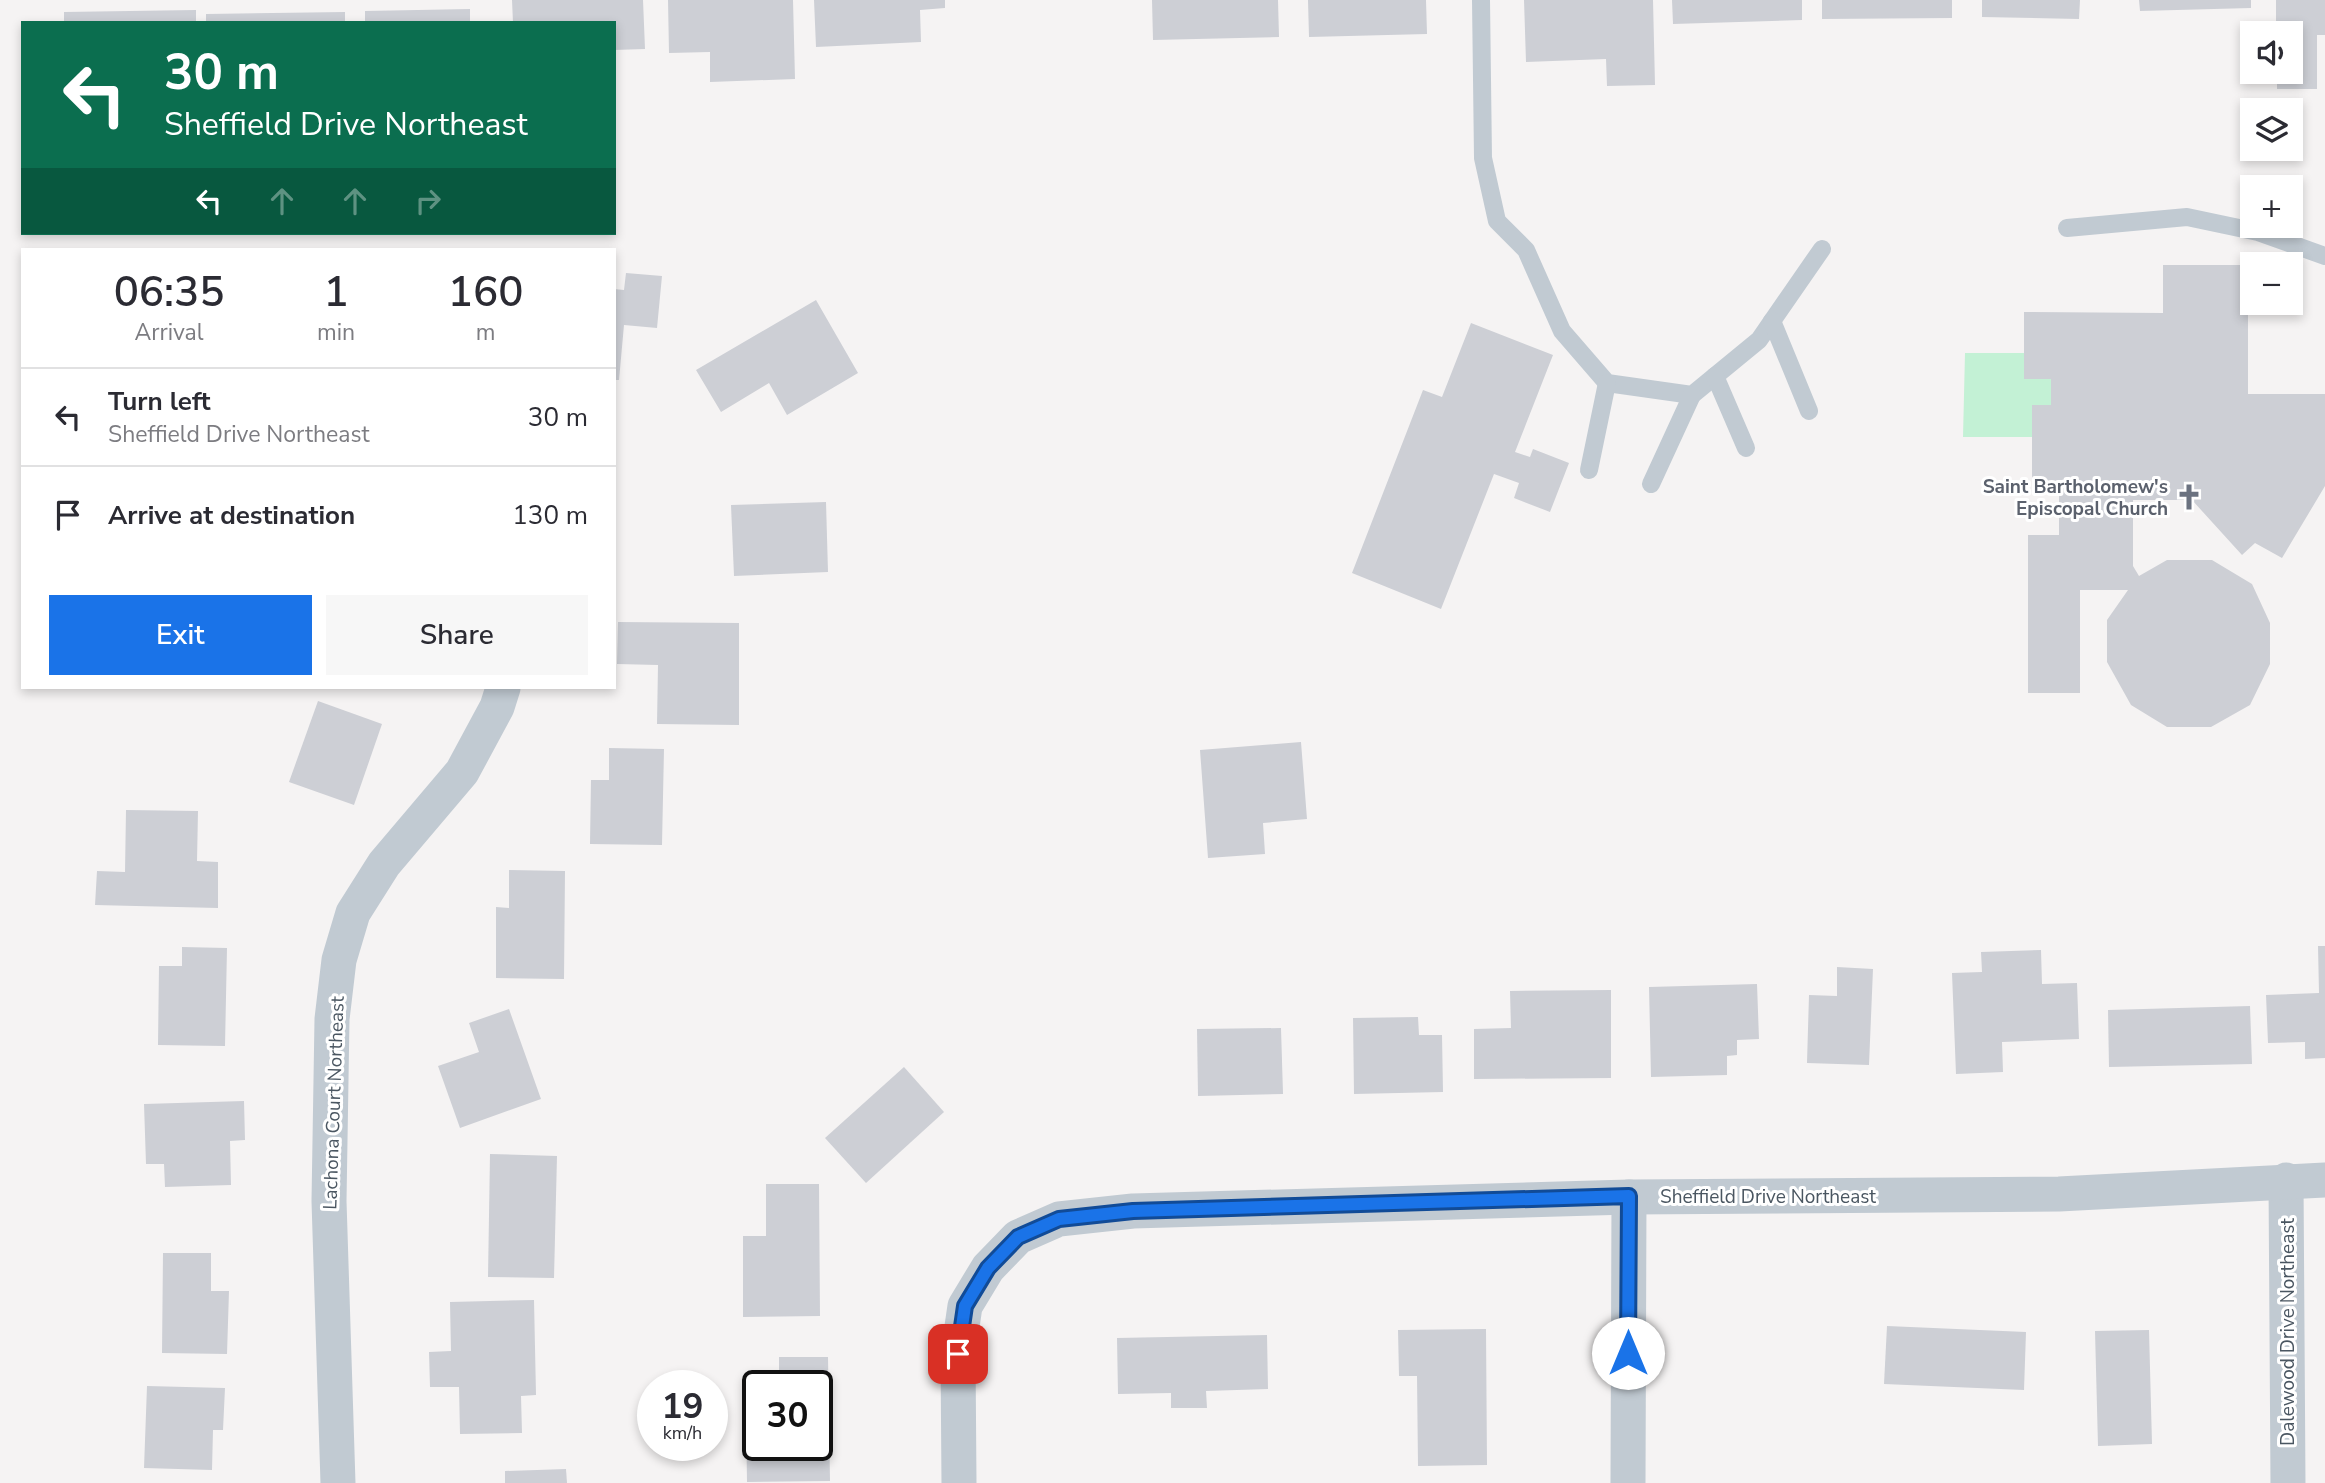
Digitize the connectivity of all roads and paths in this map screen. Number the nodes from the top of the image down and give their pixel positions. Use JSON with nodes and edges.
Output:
{"nodes":[{"id":1,"x":1481,"y":0,"type":"edge"},
{"id":2,"x":2067,"y":228,"type":"dead end"},
{"id":3,"x":1822,"y":249,"type":"dead end"},
{"id":4,"x":2325,"y":256,"type":"edge"},
{"id":5,"x":1772,"y":321,"type":"junction"},
{"id":6,"x":1715,"y":376,"type":"junction"},
{"id":7,"x":1608,"y":383,"type":"junction"},
{"id":8,"x":1692,"y":395,"type":"junction"},
{"id":9,"x":1809,"y":411,"type":"dead end"},
{"id":10,"x":1746,"y":448,"type":"dead end"},
{"id":11,"x":1590,"y":470,"type":"dead end"},
{"id":12,"x":1651,"y":484,"type":"dead end"},
{"id":13,"x":503,"y":689,"type":"edge"},
{"id":14,"x":2286,"y":1180,"type":"junction"},
{"id":15,"x":2325,"y":1180,"type":"edge"},
{"id":16,"x":1629,"y":1196,"type":"junction"},
{"id":17,"x":338,"y":1483,"type":"edge"},
{"id":18,"x":959,"y":1483,"type":"edge"},
{"id":19,"x":1628,"y":1483,"type":"edge"},
{"id":20,"x":2288,"y":1483,"type":"edge"}],
"edges":[{"from":1,"to":7,"type":"lane"},
{"from":2,"to":4,"type":"lane"},
{"from":3,"to":5,"type":"lane"},
{"from":5,"to":6,"type":"lane"},
{"from":5,"to":9,"type":"lane"},
{"from":6,"to":8,"type":"lane"},
{"from":6,"to":10,"type":"lane"},
{"from":7,"to":8,"type":"lane"},
{"from":7,"to":11,"type":"lane"},
{"from":8,"to":12,"type":"lane"},
{"from":13,"to":17,"type":"street","name":"Lachona Court Northeast"},
{"from":14,"to":15,"type":"street","name":"Sheffield Drive Northeast"},
{"from":14,"to":16,"type":"street","name":"Sheffield Drive Northeast"},
{"from":14,"to":20,"type":"street","name":"Dalewood Drive Northeast"},
{"from":16,"to":18,"type":"street","name":"Sheffield Drive Northeast"},
{"from":16,"to":19,"type":"street"}]}
